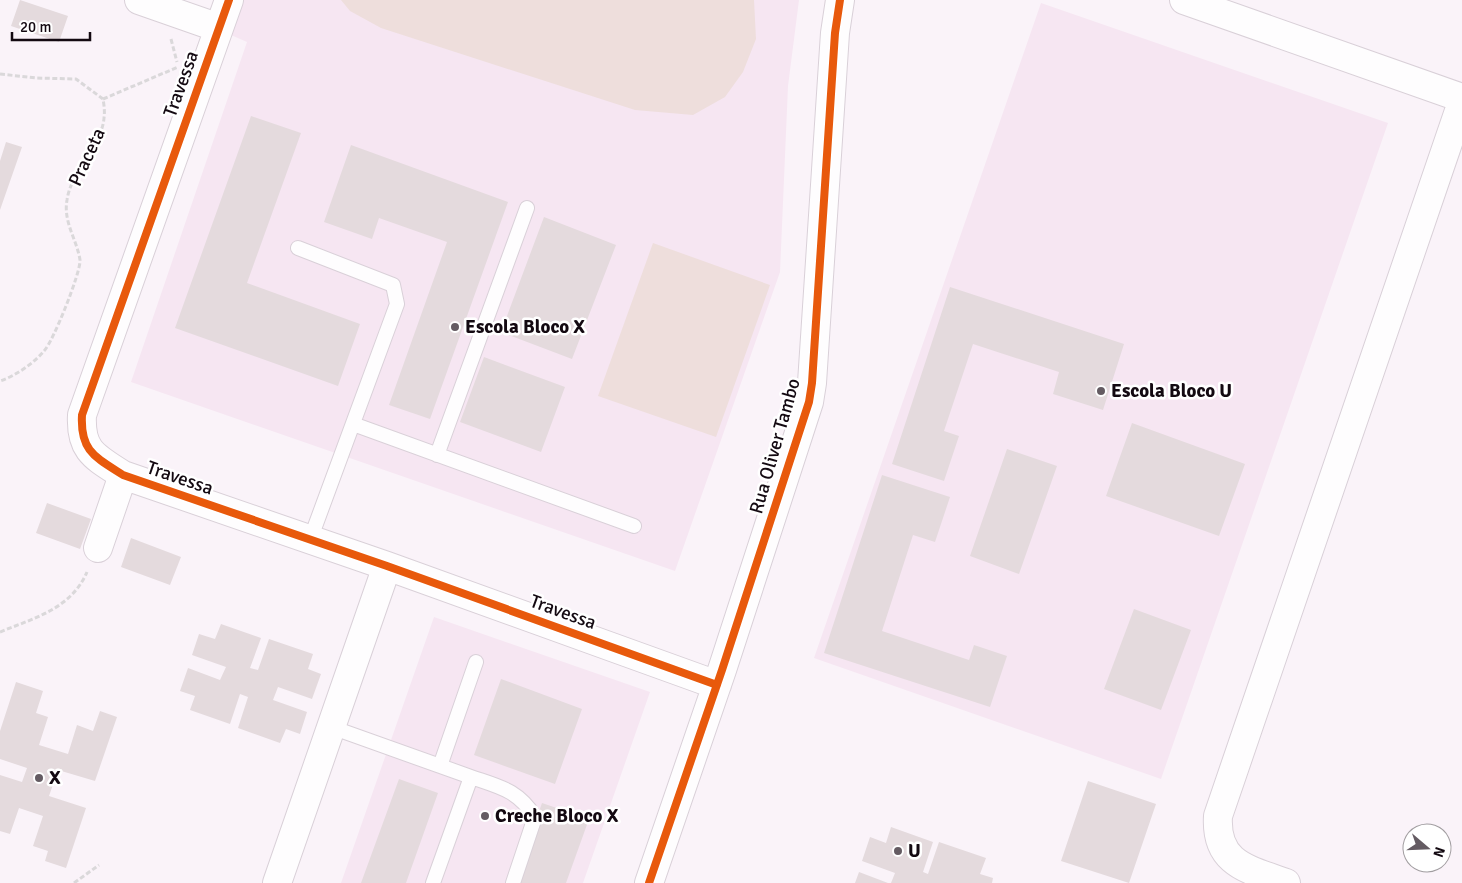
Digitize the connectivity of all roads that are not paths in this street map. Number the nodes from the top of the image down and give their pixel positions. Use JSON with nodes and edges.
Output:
{"nodes":[{"id":1,"x":139,"y":0,"type":"edge"},
{"id":2,"x":229,"y":0,"type":"edge"},
{"id":3,"x":840,"y":0,"type":"edge"},
{"id":4,"x":1184,"y":0,"type":"edge"},
{"id":5,"x":219,"y":28,"type":"junction"},
{"id":6,"x":1462,"y":98,"type":"edge"},
{"id":7,"x":1462,"y":102,"type":"edge"},
{"id":8,"x":527,"y":208,"type":"dead end"},
{"id":9,"x":298,"y":248,"type":"dead end"},
{"id":10,"x":353,"y":424,"type":"junction"},
{"id":11,"x":437,"y":454,"type":"junction"},
{"id":12,"x":123,"y":475,"type":"junction"},
{"id":13,"x":634,"y":526,"type":"dead end"},
{"id":14,"x":310,"y":540,"type":"junction"},
{"id":15,"x":98,"y":548,"type":"road end"},
{"id":16,"x":387,"y":566,"type":"junction"},
{"id":17,"x":476,"y":662,"type":"dead end"},
{"id":18,"x":717,"y":685,"type":"junction"},
{"id":19,"x":331,"y":727,"type":"junction"},
{"id":20,"x":440,"y":766,"type":"junction"},
{"id":21,"x":471,"y":777,"type":"junction"},
{"id":22,"x":277,"y":883,"type":"edge"},
{"id":23,"x":433,"y":883,"type":"edge"},
{"id":24,"x":513,"y":883,"type":"edge"},
{"id":25,"x":649,"y":883,"type":"edge"},
{"id":26,"x":1286,"y":883,"type":"edge"}],
"edges":[{"from":1,"to":5,"type":"street"},
{"from":2,"to":5,"type":"street","name":"Travessa"},
{"from":3,"to":18,"type":"street","name":"Rua Oliver Tambo"},
{"from":4,"to":6,"type":"street"},
{"from":5,"to":12,"type":"street","name":"Travessa"},
{"from":7,"to":26,"type":"street"},
{"from":8,"to":11,"type":"lane"},
{"from":9,"to":10,"type":"lane"},
{"from":10,"to":11,"type":"lane"},
{"from":10,"to":14,"type":"lane"},
{"from":11,"to":13,"type":"lane"},
{"from":12,"to":14,"type":"street","name":"Travessa"},
{"from":12,"to":15,"type":"street"},
{"from":14,"to":16,"type":"street","name":"Travessa"},
{"from":16,"to":18,"type":"street","name":"Travessa"},
{"from":16,"to":19,"type":"street"},
{"from":17,"to":20,"type":"lane"},
{"from":18,"to":25,"type":"street","name":"Rua Oliver Tambo"},
{"from":19,"to":20,"type":"lane"},
{"from":19,"to":22,"type":"street"},
{"from":20,"to":21,"type":"lane"},
{"from":21,"to":23,"type":"lane"},
{"from":21,"to":24,"type":"lane"}]}
